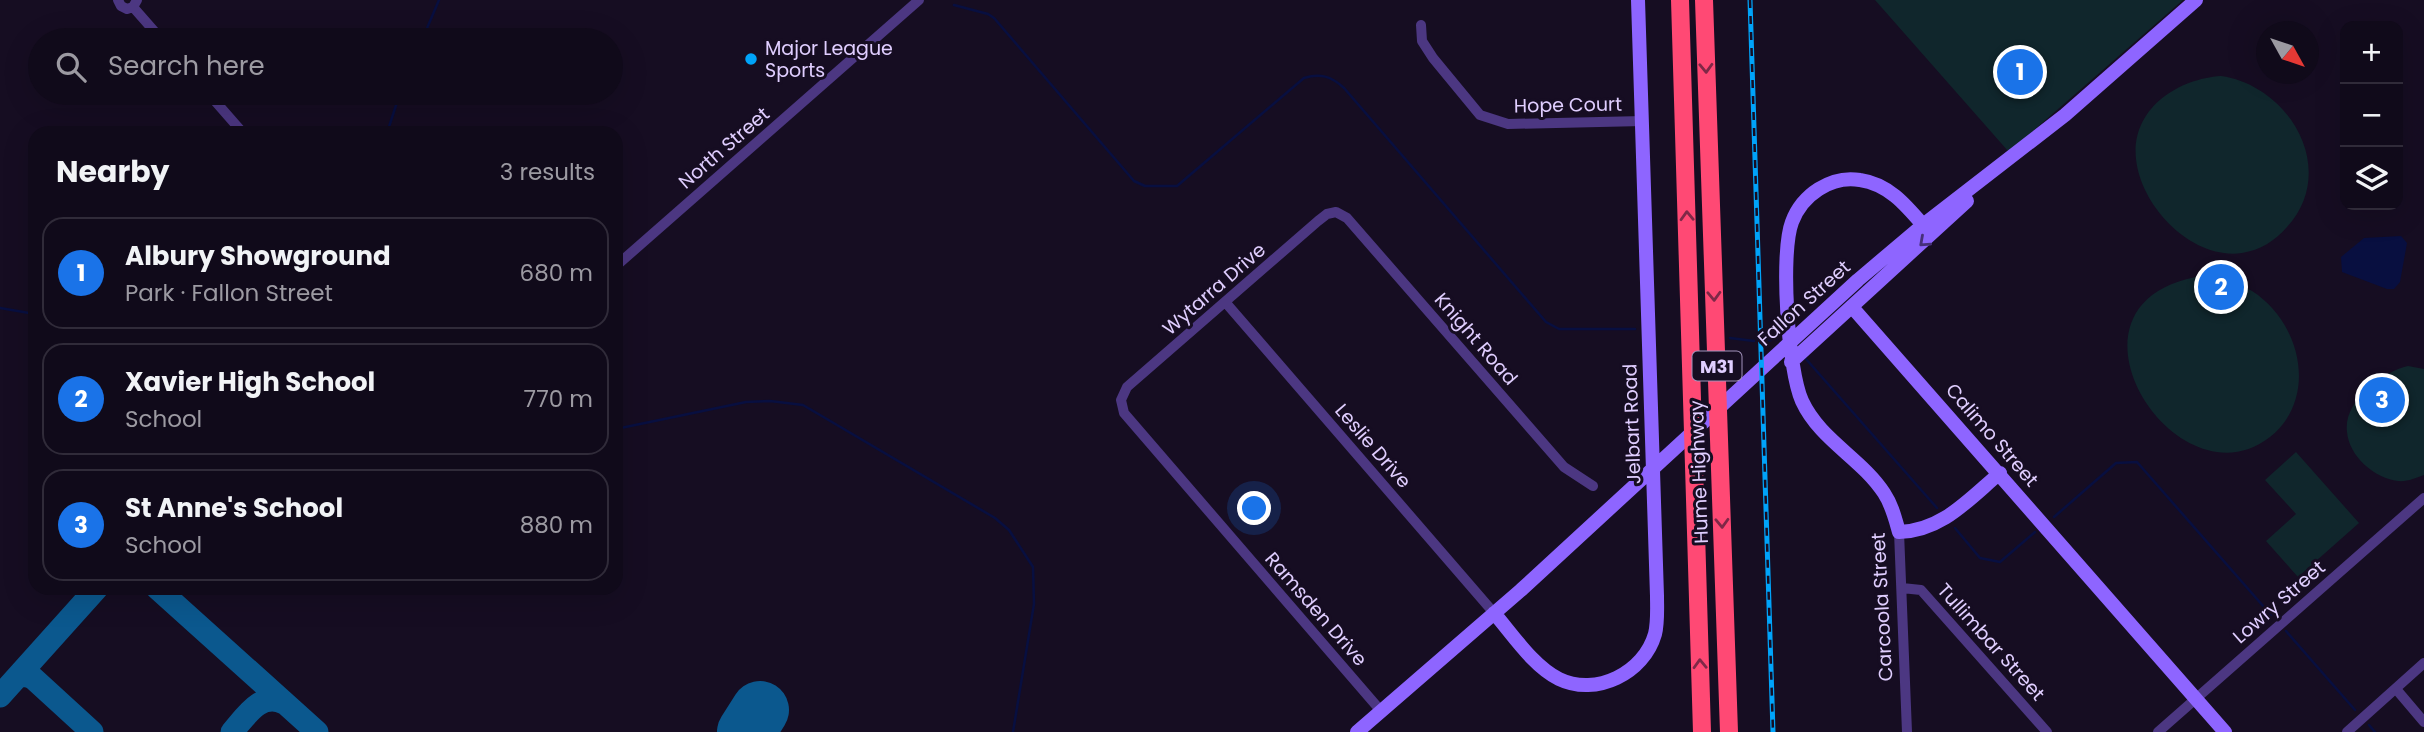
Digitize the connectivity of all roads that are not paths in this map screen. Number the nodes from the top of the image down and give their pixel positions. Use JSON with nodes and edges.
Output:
{"nodes":[{"id":1,"x":118,"y":0,"type":"edge"},
{"id":2,"x":919,"y":0,"type":"edge"},
{"id":3,"x":1638,"y":0,"type":"edge"},
{"id":4,"x":1680,"y":0,"type":"edge"},
{"id":5,"x":1704,"y":0,"type":"edge"},
{"id":6,"x":2196,"y":0,"type":"edge"},
{"id":7,"x":135,"y":4,"type":"edge"},
{"id":8,"x":1421,"y":25,"type":"dead end"},
{"id":9,"x":153,"y":28,"type":"edge"},
{"id":10,"x":218,"y":105,"type":"edge"},
{"id":11,"x":1643,"y":121,"type":"junction"},
{"id":12,"x":237,"y":126,"type":"edge"},
{"id":13,"x":1988,"y":176,"type":"junction"},
{"id":14,"x":1336,"y":212,"type":"joint"},
{"id":15,"x":1923,"y":225,"type":"junction"},
{"id":16,"x":623,"y":260,"type":"edge"},
{"id":17,"x":1226,"y":303,"type":"junction"},
{"id":18,"x":1853,"y":307,"type":"junction"},
{"id":19,"x":1791,"y":362,"type":"junction"},
{"id":20,"x":1121,"y":400,"type":"joint"},
{"id":21,"x":2000,"y":473,"type":"junction"},
{"id":22,"x":1594,"y":486,"type":"dead end"},
{"id":23,"x":2420,"y":502,"type":"edge"},
{"id":24,"x":2424,"y":514,"type":"edge"},
{"id":25,"x":1899,"y":532,"type":"junction"},
{"id":26,"x":1902,"y":588,"type":"junction"},
{"id":27,"x":1494,"y":613,"type":"junction"},
{"id":28,"x":2424,"y":663,"type":"edge"},
{"id":29,"x":2396,"y":689,"type":"junction"},
{"id":30,"x":2196,"y":697,"type":"junction"},
{"id":31,"x":1381,"y":711,"type":"junction"},
{"id":32,"x":2424,"y":722,"type":"edge"},
{"id":33,"x":1357,"y":732,"type":"edge"},
{"id":34,"x":1702,"y":732,"type":"edge"},
{"id":35,"x":1730,"y":732,"type":"edge"},
{"id":36,"x":1907,"y":732,"type":"edge"},
{"id":37,"x":2048,"y":732,"type":"edge"},
{"id":38,"x":2158,"y":732,"type":"edge"},
{"id":39,"x":2225,"y":732,"type":"edge"},
{"id":40,"x":2347,"y":732,"type":"edge"}],
"edges":[{"from":1,"to":7,"type":"street"},
{"from":2,"to":16,"type":"street","name":"North Street"},
{"from":3,"to":11,"type":"street","name":"Jelbart Road"},
{"from":34,"to":4,"type":"highway","name":"Hume Highway","number":"M31","one_way":true},
{"from":5,"to":35,"type":"highway","name":"Hume Highway","number":"M31","one_way":true},
{"from":6,"to":13,"type":"street","name":"Fallon Street"},
{"from":7,"to":9,"type":"street"},
{"from":8,"to":11,"type":"street","name":"Hope Court"},
{"from":10,"to":12,"type":"street"},
{"from":11,"to":27,"type":"street","name":"Jelbart Road"},
{"from":13,"to":15,"type":"street","name":"Fallon Street"},
{"from":13,"to":18,"type":"street","one_way":true},
{"from":14,"to":17,"type":"street","name":"Wytarra Drive"},
{"from":14,"to":22,"type":"street","name":"Knight Road"},
{"from":15,"to":19,"type":"street","name":"Carcoola Street"},
{"from":15,"to":27,"type":"street","name":"Fallon Street"},
{"from":17,"to":20,"type":"street","name":"Wytarra Drive"},
{"from":17,"to":27,"type":"street","name":"Leslie Drive"},
{"from":18,"to":19,"type":"street"},
{"from":18,"to":21,"type":"street","name":"Calimo Street"},
{"from":19,"to":25,"type":"street","name":"Carcoola Street"},
{"from":20,"to":31,"type":"street","name":"Ramsden Drive"},
{"from":21,"to":25,"type":"street"},
{"from":21,"to":30,"type":"street","name":"Calimo Street"},
{"from":23,"to":24,"type":"street"},
{"from":23,"to":30,"type":"street","name":"Lowry Street"},
{"from":25,"to":26,"type":"street","name":"Carcoola Street"},
{"from":26,"to":36,"type":"street","name":"Carcoola Street"},
{"from":26,"to":37,"type":"street","name":"Tullimbar Street"},
{"from":27,"to":31,"type":"street","name":"Fallon Street"},
{"from":28,"to":29,"type":"street"},
{"from":29,"to":32,"type":"street"},
{"from":29,"to":40,"type":"street"},
{"from":30,"to":38,"type":"street","name":"Lowry Street"},
{"from":30,"to":39,"type":"street","name":"Calimo Street"},
{"from":31,"to":33,"type":"street","name":"Fallon Street"}]}
